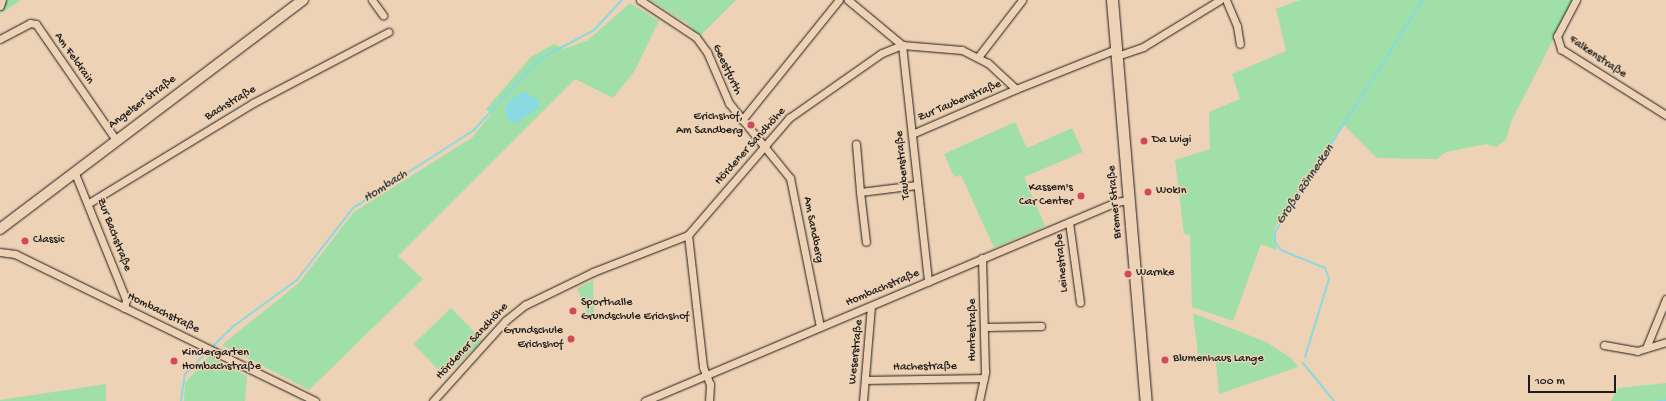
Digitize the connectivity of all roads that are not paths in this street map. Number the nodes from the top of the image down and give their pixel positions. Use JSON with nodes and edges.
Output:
{"nodes":[{"id":1,"x":2,"y":0,"type":"edge"},
{"id":2,"x":303,"y":0,"type":"edge"},
{"id":3,"x":372,"y":0,"type":"edge"},
{"id":4,"x":640,"y":0,"type":"edge"},
{"id":5,"x":839,"y":0,"type":"edge"},
{"id":6,"x":848,"y":0,"type":"edge"},
{"id":7,"x":1022,"y":0,"type":"edge"},
{"id":8,"x":1112,"y":0,"type":"edge"},
{"id":9,"x":1220,"y":0,"type":"edge"},
{"id":10,"x":1226,"y":0,"type":"edge"},
{"id":11,"x":1576,"y":0,"type":"edge"},
{"id":12,"x":0,"y":6,"type":"edge"},
{"id":13,"x":383,"y":15,"type":"dead end"},
{"id":14,"x":388,"y":32,"type":"dead end"},
{"id":15,"x":0,"y":39,"type":"edge"},
{"id":16,"x":1240,"y":44,"type":"dead end"},
{"id":17,"x":902,"y":45,"type":"junction"},
{"id":18,"x":1117,"y":52,"type":"junction"},
{"id":19,"x":978,"y":57,"type":"junction"},
{"id":20,"x":1016,"y":89,"type":"junction"},
{"id":21,"x":1666,"y":115,"type":"edge"},
{"id":22,"x":742,"y":120,"type":"junction"},
{"id":23,"x":912,"y":134,"type":"junction"},
{"id":24,"x":116,"y":140,"type":"junction"},
{"id":25,"x":764,"y":144,"type":"junction"},
{"id":26,"x":856,"y":144,"type":"dead end"},
{"id":27,"x":74,"y":171,"type":"junction"},
{"id":28,"x":917,"y":185,"type":"junction"},
{"id":29,"x":860,"y":192,"type":"junction"},
{"id":30,"x":1129,"y":200,"type":"junction"},
{"id":31,"x":89,"y":203,"type":"junction"},
{"id":32,"x":1069,"y":222,"type":"junction"},
{"id":33,"x":0,"y":229,"type":"edge"},
{"id":34,"x":688,"y":235,"type":"junction"},
{"id":35,"x":866,"y":242,"type":"dead end"},
{"id":36,"x":0,"y":252,"type":"edge"},
{"id":37,"x":982,"y":258,"type":"junction"},
{"id":38,"x":928,"y":282,"type":"junction"},
{"id":39,"x":1666,"y":299,"type":"edge"},
{"id":40,"x":1080,"y":302,"type":"dead end"},
{"id":41,"x":871,"y":306,"type":"junction"},
{"id":42,"x":124,"y":308,"type":"junction"},
{"id":43,"x":1041,"y":326,"type":"dead end"},
{"id":44,"x":820,"y":327,"type":"junction"},
{"id":45,"x":985,"y":328,"type":"junction"},
{"id":46,"x":1666,"y":342,"type":"edge"},
{"id":47,"x":1604,"y":345,"type":"dead end"},
{"id":48,"x":1646,"y":348,"type":"junction"},
{"id":49,"x":706,"y":374,"type":"junction"},
{"id":50,"x":984,"y":378,"type":"junction"},
{"id":51,"x":866,"y":380,"type":"junction"},
{"id":52,"x":315,"y":401,"type":"edge"},
{"id":53,"x":433,"y":401,"type":"edge"},
{"id":54,"x":646,"y":401,"type":"edge"},
{"id":55,"x":709,"y":401,"type":"edge"},
{"id":56,"x":863,"y":401,"type":"edge"},
{"id":57,"x":979,"y":401,"type":"edge"},
{"id":58,"x":1146,"y":401,"type":"edge"}],
"edges":[{"from":1,"to":12,"type":"street"},
{"from":2,"to":24,"type":"main road","name":"Angelser Straße"},
{"from":3,"to":13,"type":"street"},
{"from":4,"to":22,"type":"street","name":"Geestfurth"},
{"from":5,"to":22,"type":"street"},
{"from":6,"to":17,"type":"street"},
{"from":7,"to":19,"type":"street"},
{"from":8,"to":18,"type":"main road","name":"Bremer Straße"},
{"from":9,"to":18,"type":"street"},
{"from":10,"to":16,"type":"street"},
{"from":11,"to":21,"type":"street","name":"Falkenstraße"},
{"from":14,"to":31,"type":"street","name":"Bachstraße"},
{"from":15,"to":24,"type":"street","name":"Am Feldrain"},
{"from":17,"to":19,"type":"street","name":"Hördener Sandhöhe"},
{"from":17,"to":23,"type":"street","name":"Taubenstraße"},
{"from":17,"to":25,"type":"street","name":"Hördener Sandhöhe"},
{"from":18,"to":20,"type":"street"},
{"from":18,"to":30,"type":"main road","name":"Bremer Straße"},
{"from":19,"to":20,"type":"street","name":"Hördener Sandhöhe"},
{"from":20,"to":23,"type":"street","name":"Zur Taubenstraße"},
{"from":22,"to":25,"type":"street","name":"Geestfurth"},
{"from":23,"to":28,"type":"street","name":"Taubenstraße"},
{"from":24,"to":27,"type":"main road","name":"Angelser Straße"},
{"from":25,"to":34,"type":"street","name":"Hördener Sandhöhe"},
{"from":25,"to":44,"type":"street","name":"Am Sandberg"},
{"from":26,"to":29,"type":"street"},
{"from":27,"to":31,"type":"street","name":"Zur Bachstraße"},
{"from":27,"to":33,"type":"main road","name":"Angelser Straße"},
{"from":28,"to":29,"type":"street"},
{"from":28,"to":38,"type":"street","name":"Taubenstraße"},
{"from":29,"to":35,"type":"street"},
{"from":30,"to":32,"type":"street","name":"Hombachstraße"},
{"from":30,"to":58,"type":"main road","name":"Bremer Straße"},
{"from":31,"to":42,"type":"street","name":"Zur Bachstraße"},
{"from":32,"to":37,"type":"street","name":"Hombachstraße"},
{"from":32,"to":40,"type":"street","name":"Leinestraße"},
{"from":34,"to":49,"type":"street"},
{"from":34,"to":53,"type":"street","name":"Hördener Sandhöhe"},
{"from":36,"to":42,"type":"street","name":"Hombachstraße"},
{"from":37,"to":38,"type":"street","name":"Hombachstraße"},
{"from":37,"to":45,"type":"street","name":"Huntestraße"},
{"from":38,"to":41,"type":"street","name":"Hombachstraße"},
{"from":39,"to":48,"type":"street"},
{"from":41,"to":44,"type":"street","name":"Hombachstraße"},
{"from":41,"to":51,"type":"street","name":"Weserstraße"},
{"from":42,"to":52,"type":"street","name":"Hombachstraße"},
{"from":43,"to":45,"type":"street"},
{"from":44,"to":49,"type":"street","name":"Hombachstraße"},
{"from":45,"to":50,"type":"street","name":"Huntestraße"},
{"from":46,"to":48,"type":"street"},
{"from":47,"to":48,"type":"street"},
{"from":49,"to":54,"type":"street","name":"Hombachstraße"},
{"from":49,"to":55,"type":"street"},
{"from":50,"to":51,"type":"street","name":"Hachestraße"},
{"from":50,"to":57,"type":"street","name":"Huntestraße"},
{"from":51,"to":56,"type":"street","name":"Weserstraße"}]}
